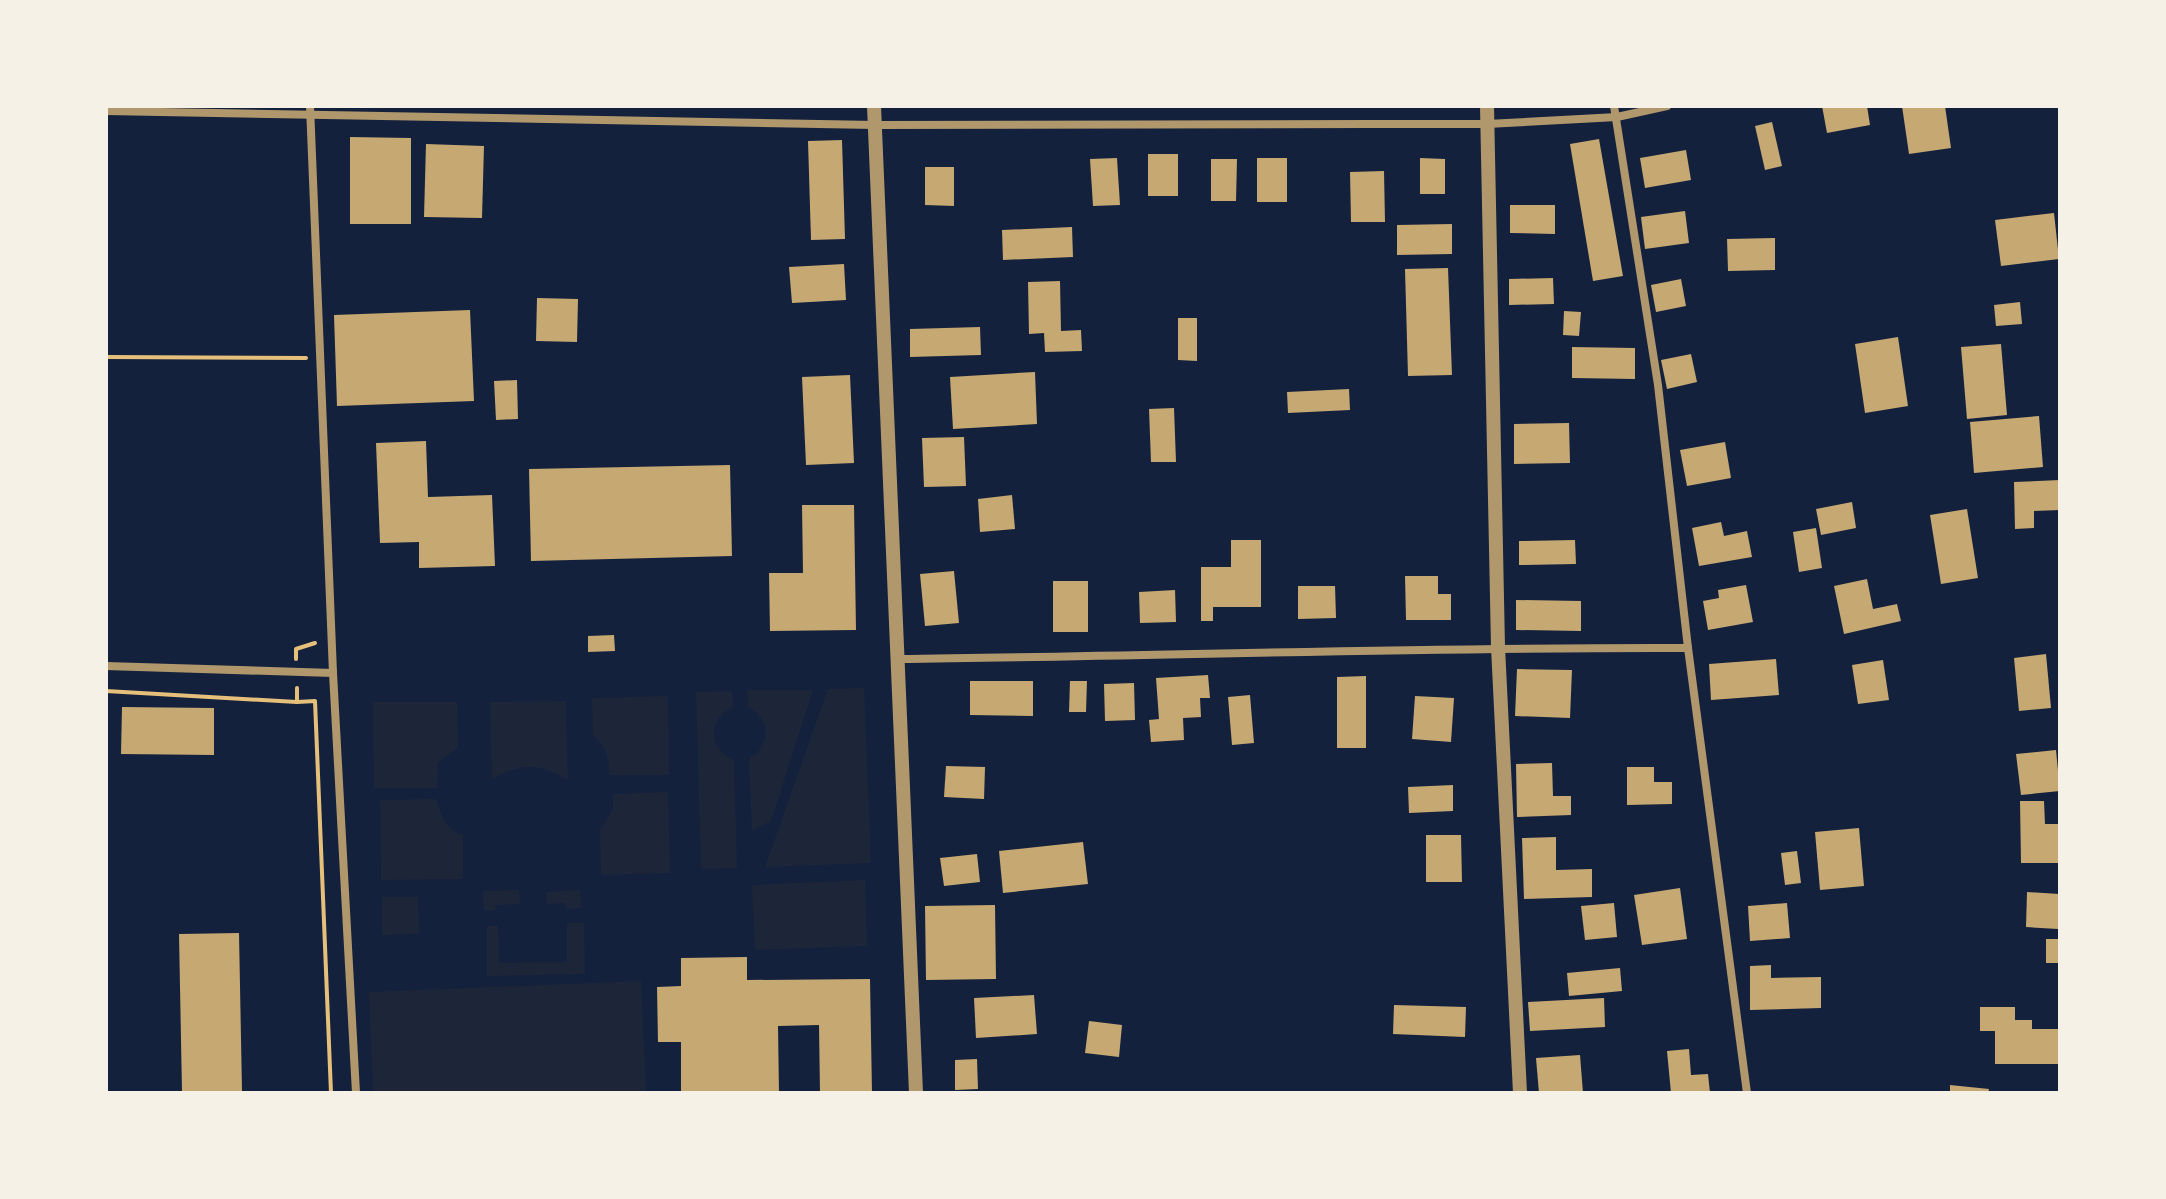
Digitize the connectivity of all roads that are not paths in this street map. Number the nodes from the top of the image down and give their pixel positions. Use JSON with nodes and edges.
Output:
{"nodes":[{"id":1,"x":874,"y":106,"type":"edge"},
{"id":2,"x":1487,"y":106,"type":"edge"},
{"id":3,"x":1614,"y":106,"type":"edge"},
{"id":4,"x":1667,"y":106,"type":"edge"},
{"id":5,"x":106,"y":111,"type":"edge"},
{"id":6,"x":310,"y":111,"type":"edge"},
{"id":7,"x":1617,"y":117,"type":"junction"},
{"id":8,"x":1487,"y":124,"type":"junction"},
{"id":9,"x":875,"y":125,"type":"junction"},
{"id":10,"x":1498,"y":647,"type":"junction"},
{"id":11,"x":1688,"y":648,"type":"junction"},
{"id":12,"x":896,"y":659,"type":"junction"},
{"id":13,"x":106,"y":666,"type":"edge"},
{"id":14,"x":333,"y":673,"type":"junction"},
{"id":15,"x":356,"y":1093,"type":"edge"},
{"id":16,"x":916,"y":1093,"type":"edge"},
{"id":17,"x":1520,"y":1093,"type":"edge"},
{"id":18,"x":1747,"y":1093,"type":"edge"}],
"edges":[{"from":1,"to":9,"type":"street"},
{"from":2,"to":8,"type":"street"},
{"from":3,"to":7,"type":"street"},
{"from":4,"to":7,"type":"street"},
{"from":5,"to":6,"type":"street"},
{"from":6,"to":9,"type":"street"},
{"from":6,"to":14,"type":"street"},
{"from":7,"to":8,"type":"street"},
{"from":7,"to":11,"type":"street"},
{"from":8,"to":9,"type":"street"},
{"from":8,"to":10,"type":"street"},
{"from":9,"to":12,"type":"street"},
{"from":10,"to":11,"type":"street"},
{"from":10,"to":12,"type":"street"},
{"from":10,"to":17,"type":"street"},
{"from":11,"to":18,"type":"street"},
{"from":12,"to":16,"type":"street"},
{"from":13,"to":14,"type":"street"},
{"from":14,"to":15,"type":"street"}]}
